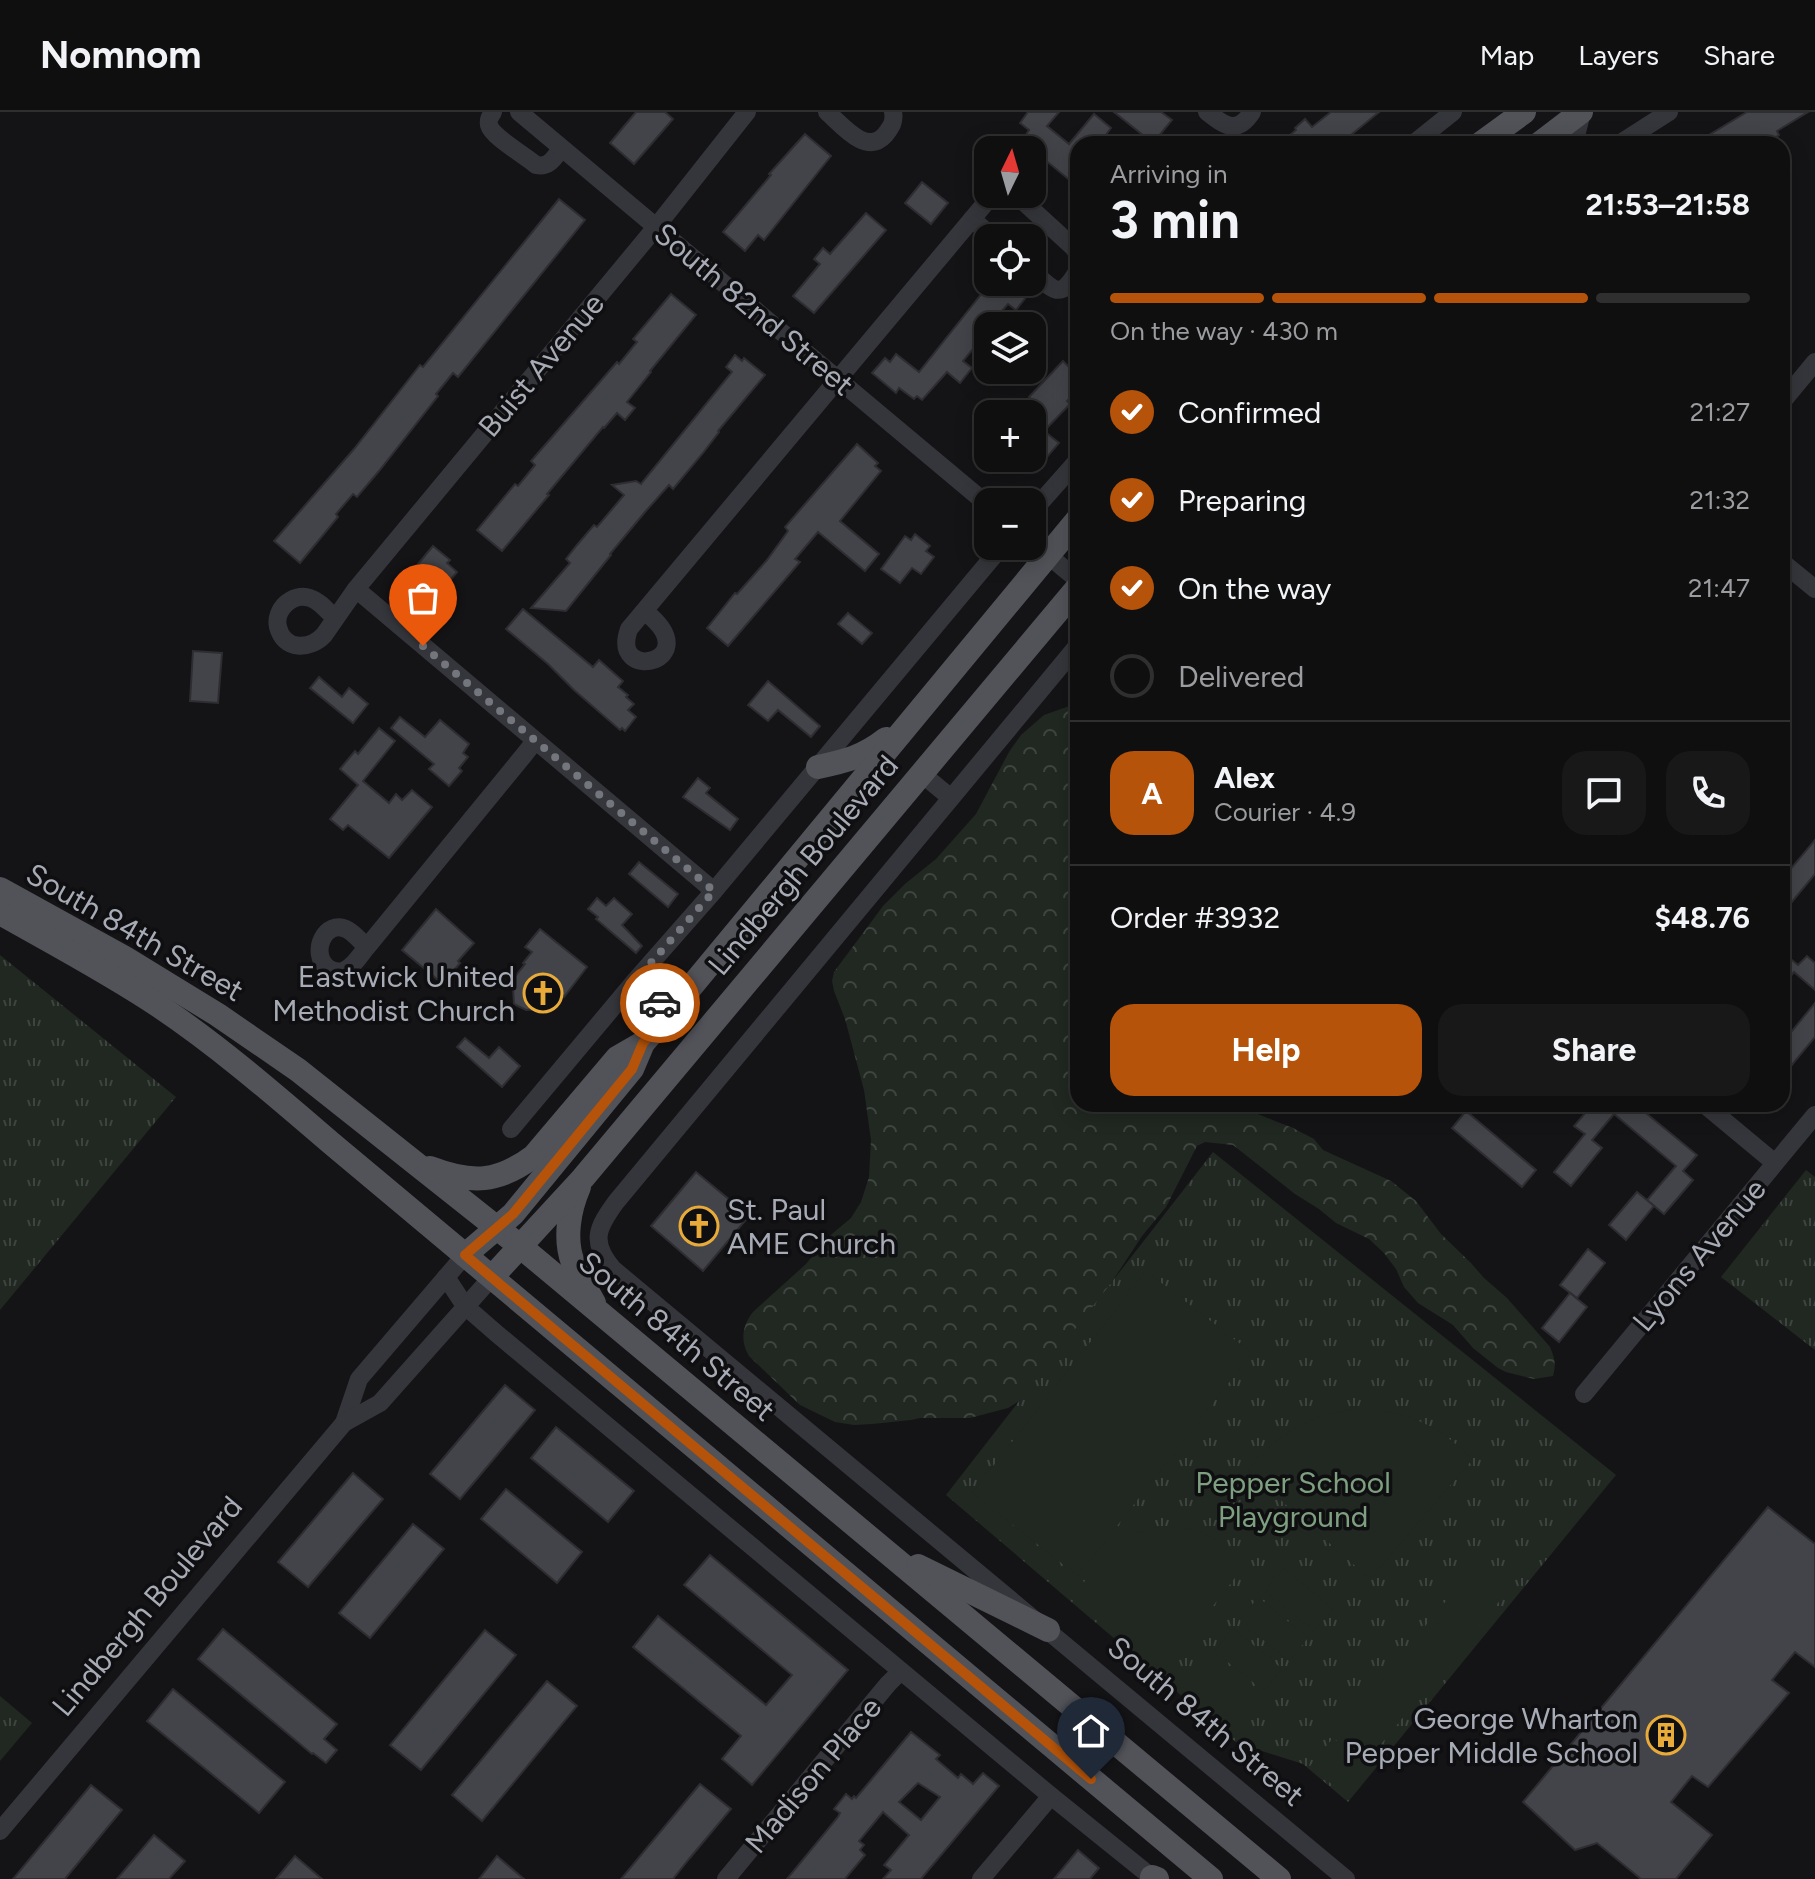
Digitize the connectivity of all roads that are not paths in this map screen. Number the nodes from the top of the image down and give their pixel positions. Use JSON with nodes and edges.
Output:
{"nodes":[{"id":1,"x":493,"y":112,"type":"edge"},
{"id":2,"x":519,"y":112,"type":"edge"},
{"id":3,"x":747,"y":112,"type":"edge"},
{"id":4,"x":827,"y":112,"type":"edge"},
{"id":5,"x":893,"y":112,"type":"edge"},
{"id":6,"x":1207,"y":112,"type":"edge"},
{"id":7,"x":1252,"y":112,"type":"edge"},
{"id":8,"x":1453,"y":112,"type":"edge"},
{"id":9,"x":1524,"y":112,"type":"edge"},
{"id":10,"x":1582,"y":112,"type":"edge"},
{"id":11,"x":1669,"y":112,"type":"edge"},
{"id":12,"x":1423,"y":136,"type":"edge"},
{"id":13,"x":1491,"y":136,"type":"edge"},
{"id":14,"x":1550,"y":136,"type":"edge"},
{"id":15,"x":1576,"y":136,"type":"edge"},
{"id":16,"x":1632,"y":136,"type":"edge"},
{"id":17,"x":561,"y":149,"type":"junction"},
{"id":18,"x":981,"y":208,"type":"edge"},
{"id":19,"x":1030,"y":208,"type":"edge"},
{"id":20,"x":972,"y":219,"type":"junction"},
{"id":21,"x":978,"y":224,"type":"edge"},
{"id":22,"x":656,"y":227,"type":"junction"},
{"id":23,"x":1070,"y":244,"type":"edge"},
{"id":24,"x":1070,"y":282,"type":"edge"},
{"id":25,"x":1046,"y":283,"type":"edge"},
{"id":26,"x":1815,"y":362,"type":"edge"},
{"id":27,"x":839,"y":379,"type":"junction"},
{"id":28,"x":1790,"y":392,"type":"edge"},
{"id":29,"x":1070,"y":469,"type":"edge"},
{"id":30,"x":974,"y":493,"type":"edge"},
{"id":31,"x":1046,"y":496,"type":"edge"},
{"id":32,"x":1070,"y":525,"type":"edge"},
{"id":33,"x":1046,"y":544,"type":"edge"},
{"id":34,"x":1046,"y":554,"type":"edge"},
{"id":35,"x":990,"y":560,"type":"edge"},
{"id":36,"x":1032,"y":560,"type":"edge"},
{"id":37,"x":1790,"y":569,"type":"edge"},
{"id":38,"x":1070,"y":573,"type":"edge"},
{"id":39,"x":356,"y":589,"type":"junction"},
{"id":40,"x":1815,"y":589,"type":"edge"},
{"id":41,"x":1070,"y":597,"type":"edge"},
{"id":42,"x":644,"y":611,"type":"dead end"},
{"id":43,"x":335,"y":618,"type":"dead end"},
{"id":44,"x":1070,"y":655,"type":"edge"},
{"id":45,"x":914,"y":718,"type":"junction"},
{"id":46,"x":535,"y":741,"type":"junction"},
{"id":47,"x":818,"y":767,"type":"junction"},
{"id":48,"x":922,"y":774,"type":"junction"},
{"id":49,"x":951,"y":798,"type":"junction"},
{"id":50,"x":0,"y":889,"type":"edge"},
{"id":51,"x":714,"y":891,"type":"junction"},
{"id":52,"x":0,"y":913,"type":"edge"},
{"id":53,"x":367,"y":947,"type":"dead end"},
{"id":54,"x":634,"y":982,"type":"junction"},
{"id":55,"x":671,"y":1011,"type":"junction"},
{"id":56,"x":643,"y":1043,"type":"junction"},
{"id":57,"x":1714,"y":1112,"type":"edge"},
{"id":58,"x":1815,"y":1115,"type":"edge"},
{"id":59,"x":511,"y":1129,"type":"dead end"},
{"id":60,"x":412,"y":1161,"type":"junction"},
{"id":61,"x":1775,"y":1163,"type":"junction"},
{"id":62,"x":583,"y":1178,"type":"junction"},
{"id":63,"x":496,"y":1229,"type":"junction"},
{"id":64,"x":521,"y":1247,"type":"junction"},
{"id":65,"x":465,"y":1255,"type":"junction"},
{"id":66,"x":446,"y":1277,"type":"junction"},
{"id":67,"x":492,"y":1277,"type":"junction"},
{"id":68,"x":465,"y":1306,"type":"junction"},
{"id":69,"x":598,"y":1313,"type":"junction"},
{"id":70,"x":1584,"y":1394,"type":"dead end"},
{"id":71,"x":344,"y":1423,"type":"junction"},
{"id":72,"x":879,"y":1547,"type":"junction"},
{"id":73,"x":1048,"y":1630,"type":"junction"},
{"id":74,"x":901,"y":1671,"type":"junction"},
{"id":75,"x":1051,"y":1796,"type":"junction"},
{"id":76,"x":0,"y":1831,"type":"edge"},
{"id":77,"x":1154,"y":1878,"type":"edge"},
{"id":78,"x":726,"y":1879,"type":"edge"},
{"id":79,"x":981,"y":1879,"type":"edge"},
{"id":80,"x":1211,"y":1879,"type":"edge"},
{"id":81,"x":1279,"y":1879,"type":"edge"},
{"id":82,"x":1346,"y":1879,"type":"edge"}],
"edges":[{"from":1,"to":17,"type":"street"},
{"from":2,"to":17,"type":"street","name":"South 82nd Street"},
{"from":3,"to":22,"type":"street","name":"Buist Avenue"},
{"from":4,"to":5,"type":"street"},
{"from":6,"to":7,"type":"street"},
{"from":8,"to":12,"type":"street"},
{"from":9,"to":13,"type":"main road"},
{"from":10,"to":14,"type":"main road"},
{"from":10,"to":15,"type":"street"},
{"from":11,"to":16,"type":"street"},
{"from":17,"to":22,"type":"street","name":"South 82nd Street"},
{"from":18,"to":20,"type":"street"},
{"from":19,"to":23,"type":"street"},
{"from":20,"to":21,"type":"street"},
{"from":20,"to":27,"type":"street"},
{"from":22,"to":27,"type":"street","name":"South 82nd Street"},
{"from":22,"to":39,"type":"street","name":"Buist Avenue"},
{"from":24,"to":25,"type":"street"},
{"from":26,"to":28,"type":"street"},
{"from":27,"to":30,"type":"street","name":"South 82nd Street"},
{"from":27,"to":42,"type":"street"},
{"from":29,"to":31,"type":"street"},
{"from":32,"to":33,"type":"main road","name":"Lindbergh Boulevard"},
{"from":34,"to":38,"type":"street"},
{"from":35,"to":47,"type":"street","name":"Lindbergh Boulevard"},
{"from":36,"to":45,"type":"main road","name":"Lindbergh Boulevard"},
{"from":37,"to":40,"type":"street"},
{"from":39,"to":43,"type":"street","name":"Buist Avenue"},
{"from":39,"to":46,"type":"street"},
{"from":41,"to":48,"type":"main road","name":"Lindbergh Boulevard"},
{"from":44,"to":49,"type":"street"},
{"from":45,"to":47,"type":"main road"},
{"from":45,"to":55,"type":"main road","name":"Lindbergh Boulevard"},
{"from":46,"to":51,"type":"street"},
{"from":46,"to":53,"type":"street"},
{"from":47,"to":51,"type":"street","name":"Lindbergh Boulevard"},
{"from":48,"to":49,"type":"street"},
{"from":48,"to":62,"type":"main road","name":"Lindbergh Boulevard"},
{"from":49,"to":73,"type":"street","name":"South 84th Street"},
{"from":50,"to":60,"type":"main road","name":"South 84th Street"},
{"from":51,"to":54,"type":"street","name":"Lindbergh Boulevard"},
{"from":52,"to":65,"type":"main road","name":"South 84th Street"},
{"from":54,"to":55,"type":"street"},
{"from":54,"to":59,"type":"street","name":"Lindbergh Boulevard"},
{"from":55,"to":56,"type":"main road","name":"Lindbergh Boulevard"},
{"from":56,"to":60,"type":"main road"},
{"from":56,"to":63,"type":"main road","name":"Lindbergh Boulevard"},
{"from":57,"to":61,"type":"street"},
{"from":58,"to":61,"type":"street","name":"Lyons Avenue"},
{"from":60,"to":63,"type":"main road","name":"South 84th Street"},
{"from":61,"to":70,"type":"street","name":"Lyons Avenue"},
{"from":62,"to":64,"type":"main road","name":"Lindbergh Boulevard"},
{"from":62,"to":69,"type":"main road"},
{"from":63,"to":64,"type":"main road","name":"South 84th Street"},
{"from":63,"to":65,"type":"main road","name":"Lindbergh Boulevard"},
{"from":64,"to":67,"type":"main road","name":"Lindbergh Boulevard"},
{"from":64,"to":69,"type":"main road","name":"South 84th Street"},
{"from":65,"to":66,"type":"street","name":"Lindbergh Boulevard"},
{"from":65,"to":67,"type":"main road","name":"South 84th Street"},
{"from":66,"to":68,"type":"street"},
{"from":66,"to":71,"type":"street","name":"Lindbergh Boulevard"},
{"from":67,"to":68,"type":"street","name":"Lindbergh Boulevard"},
{"from":67,"to":80,"type":"main road","name":"South 84th Street"},
{"from":68,"to":71,"type":"street","name":"Lindbergh Boulevard"},
{"from":68,"to":74,"type":"street"},
{"from":69,"to":72,"type":"main road","name":"South 84th Street"},
{"from":71,"to":76,"type":"street","name":"Lindbergh Boulevard"},
{"from":72,"to":73,"type":"main road"},
{"from":72,"to":81,"type":"main road","name":"South 84th Street"},
{"from":73,"to":82,"type":"street","name":"South 84th Street"},
{"from":74,"to":75,"type":"street"},
{"from":74,"to":78,"type":"street","name":"Madison Place"},
{"from":75,"to":77,"type":"street"},
{"from":75,"to":79,"type":"street"}]}
